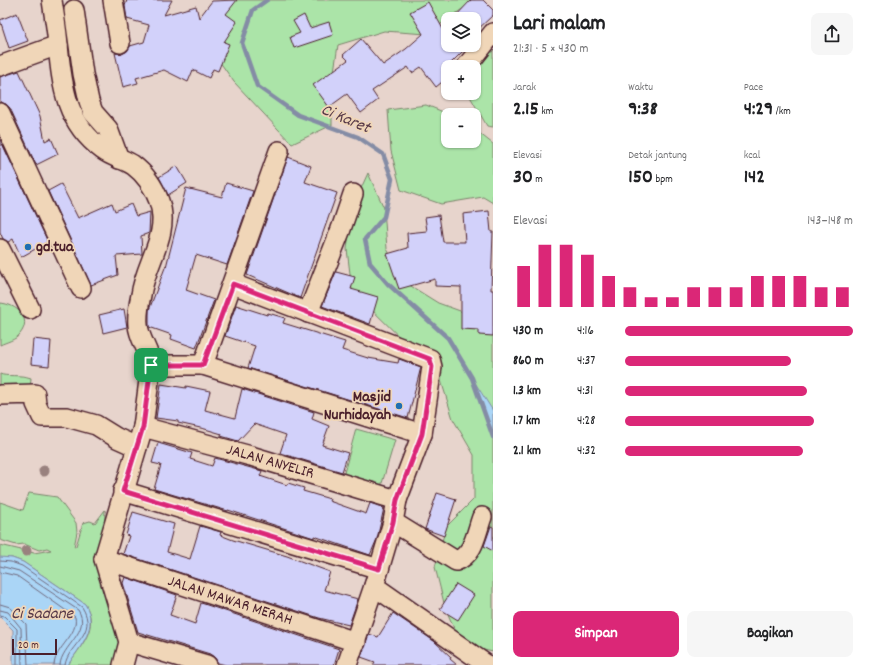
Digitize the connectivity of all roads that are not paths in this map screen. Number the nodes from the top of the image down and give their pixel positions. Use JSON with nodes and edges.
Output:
{"nodes":[{"id":1,"x":52,"y":0,"type":"edge"},
{"id":2,"x":113,"y":0,"type":"edge"},
{"id":3,"x":74,"y":10,"type":"dead end"},
{"id":4,"x":493,"y":33,"type":"edge"},
{"id":5,"x":120,"y":43,"type":"dead end"},
{"id":6,"x":58,"y":45,"type":"junction"},
{"id":7,"x":2,"y":59,"type":"edge"},
{"id":8,"x":472,"y":60,"type":"edge"},
{"id":9,"x":0,"y":113,"type":"edge"},
{"id":10,"x":279,"y":151,"type":"dead end"},
{"id":11,"x":119,"y":159,"type":"junction"},
{"id":12,"x":353,"y":194,"type":"dead end"},
{"id":13,"x":0,"y":249,"type":"edge"},
{"id":14,"x":233,"y":284,"type":"junction"},
{"id":15,"x":81,"y":288,"type":"dead end"},
{"id":16,"x":30,"y":309,"type":"dead end"},
{"id":17,"x":308,"y":313,"type":"junction"},
{"id":18,"x":151,"y":365,"type":"junction"},
{"id":19,"x":203,"y":365,"type":"junction"},
{"id":20,"x":0,"y":395,"type":"edge"},
{"id":21,"x":143,"y":427,"type":"junction"},
{"id":22,"x":422,"y":434,"type":"junction"},
{"id":23,"x":137,"y":447,"type":"junction"},
{"id":24,"x":123,"y":491,"type":"junction"},
{"id":25,"x":397,"y":500,"type":"junction"},
{"id":26,"x":482,"y":517,"type":"dead end"},
{"id":27,"x":393,"y":522,"type":"junction"},
{"id":28,"x":104,"y":560,"type":"junction"},
{"id":29,"x":377,"y":578,"type":"junction"},
{"id":30,"x":129,"y":642,"type":"junction"},
{"id":31,"x":356,"y":642,"type":"junction"},
{"id":32,"x":200,"y":664,"type":"edge"},
{"id":33,"x":350,"y":664,"type":"edge"},
{"id":34,"x":123,"y":665,"type":"edge"},
{"id":35,"x":487,"y":665,"type":"edge"}],
"edges":[{"from":1,"to":6,"type":"street"},
{"from":2,"to":5,"type":"street"},
{"from":3,"to":11,"type":"street"},
{"from":4,"to":8,"type":"street"},
{"from":6,"to":7,"type":"street"},
{"from":6,"to":11,"type":"street"},
{"from":9,"to":15,"type":"street"},
{"from":10,"to":14,"type":"street"},
{"from":11,"to":18,"type":"street"},
{"from":12,"to":17,"type":"street"},
{"from":13,"to":16,"type":"street"},
{"from":14,"to":17,"type":"street"},
{"from":14,"to":19,"type":"street"},
{"from":17,"to":22,"type":"street"},
{"from":18,"to":19,"type":"street"},
{"from":18,"to":21,"type":"street"},
{"from":19,"to":22,"type":"street"},
{"from":20,"to":23,"type":"street"},
{"from":21,"to":23,"type":"street"},
{"from":21,"to":25,"type":"street","name":"JALAN ANYELIR"},
{"from":22,"to":25,"type":"street"},
{"from":23,"to":24,"type":"street"},
{"from":24,"to":28,"type":"street"},
{"from":24,"to":29,"type":"street"},
{"from":25,"to":27,"type":"street"},
{"from":26,"to":27,"type":"street"},
{"from":27,"to":29,"type":"street"},
{"from":28,"to":30,"type":"street"},
{"from":28,"to":31,"type":"street","name":"JALAN MAWAR MERAH"},
{"from":29,"to":31,"type":"street"},
{"from":29,"to":35,"type":"street"},
{"from":30,"to":32,"type":"street"},
{"from":30,"to":34,"type":"street"},
{"from":31,"to":33,"type":"street"}]}
